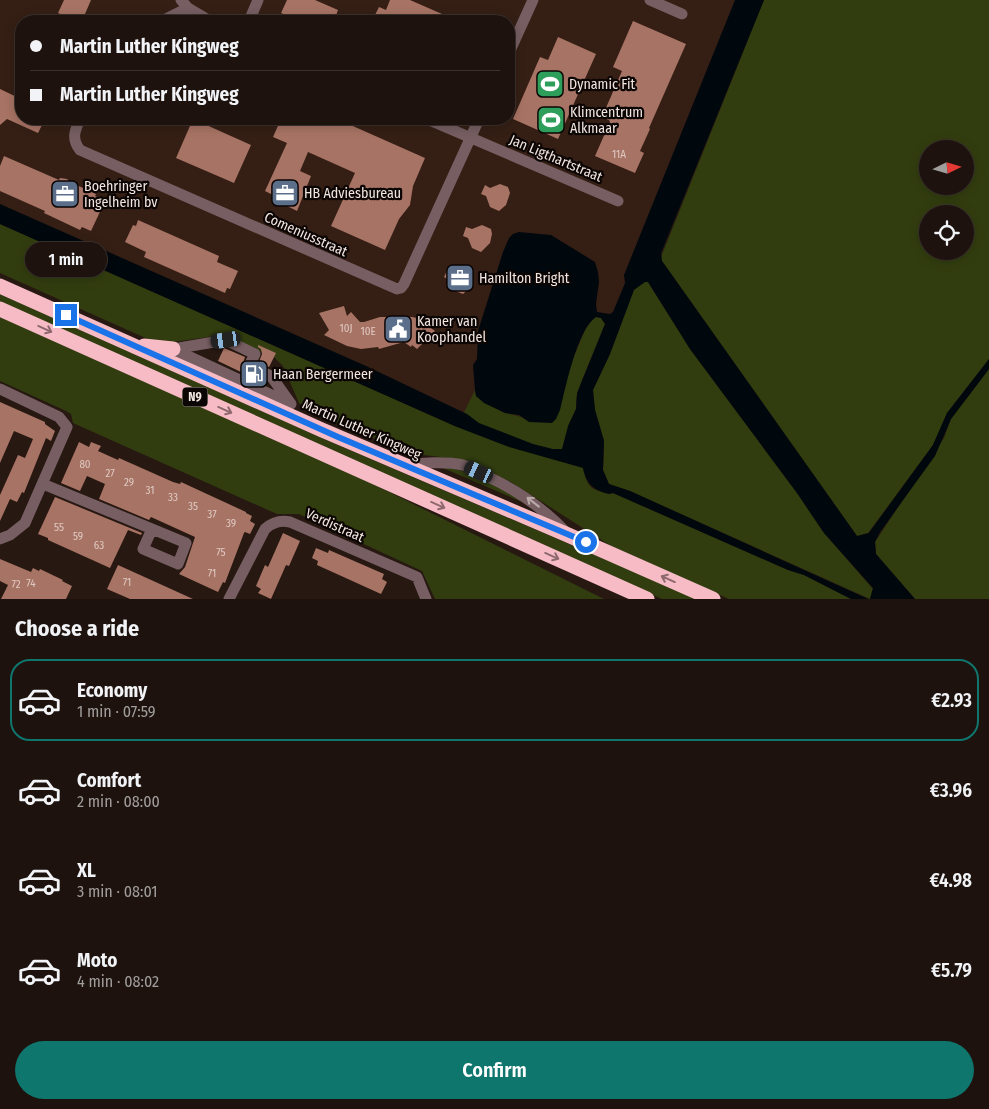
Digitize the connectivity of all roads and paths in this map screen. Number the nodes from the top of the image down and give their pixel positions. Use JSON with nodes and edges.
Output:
{"nodes":[{"id":1,"x":258,"y":0,"type":"edge"},
{"id":2,"x":533,"y":0,"type":"edge"},
{"id":3,"x":650,"y":0,"type":"edge"},
{"id":4,"x":184,"y":4,"type":"edge"},
{"id":5,"x":682,"y":14,"type":"dead end"},
{"id":6,"x":170,"y":15,"type":"edge"},
{"id":7,"x":201,"y":15,"type":"edge"},
{"id":8,"x":252,"y":15,"type":"edge"},
{"id":9,"x":515,"y":40,"type":"edge"},
{"id":10,"x":78,"y":125,"type":"edge"},
{"id":11,"x":441,"y":125,"type":"edge"},
{"id":12,"x":476,"y":125,"type":"edge"},
{"id":13,"x":470,"y":138,"type":"junction"},
{"id":14,"x":618,"y":201,"type":"dead end"},
{"id":15,"x":0,"y":286,"type":"edge"},
{"id":16,"x":0,"y":310,"type":"edge"},
{"id":17,"x":133,"y":345,"type":"junction"},
{"id":18,"x":173,"y":348,"type":"junction"},
{"id":19,"x":249,"y":366,"type":"junction"},
{"id":20,"x":242,"y":382,"type":"junction"},
{"id":21,"x":0,"y":389,"type":"edge"},
{"id":22,"x":291,"y":404,"type":"junction"},
{"id":23,"x":322,"y":430,"type":"junction"},
{"id":24,"x":402,"y":465,"type":"junction"},
{"id":25,"x":43,"y":484,"type":"junction"},
{"id":26,"x":152,"y":529,"type":"dead end"},
{"id":27,"x":568,"y":535,"type":"junction"},
{"id":28,"x":0,"y":539,"type":"edge"},
{"id":29,"x":229,"y":599,"type":"edge"},
{"id":30,"x":426,"y":599,"type":"edge"},
{"id":31,"x":648,"y":599,"type":"edge"},
{"id":32,"x":713,"y":599,"type":"edge"}],
"edges":[{"from":1,"to":8,"type":"street"},
{"from":2,"to":9,"type":"street"},
{"from":3,"to":5,"type":"street"},
{"from":4,"to":6,"type":"street"},
{"from":4,"to":7,"type":"street"},
{"from":10,"to":13,"type":"street","name":"Comeniusstraat"},
{"from":11,"to":13,"type":"street","name":"Jan Ligthartstraat"},
{"from":12,"to":13,"type":"street"},
{"from":13,"to":14,"type":"street","name":"Jan Ligthartstraat"},
{"from":15,"to":17,"type":"highway","name":"Martin Luther Kingweg","number":"N9"},
{"from":16,"to":31,"type":"highway","number":"N9","one_way":true},
{"from":17,"to":18,"type":"highway","number":"N9"},
{"from":17,"to":23,"type":"highway","name":"Martin Luther Kingweg","number":"N9"},
{"from":18,"to":19,"type":"street","number":"N9"},
{"from":18,"to":20,"type":"street","number":"N9"},
{"from":19,"to":20,"type":"street"},
{"from":19,"to":22,"type":"street","number":"N9"},
{"from":20,"to":22,"type":"street","number":"N9"},
{"from":21,"to":25,"type":"street"},
{"from":22,"to":23,"type":"highway","number":"N9"},
{"from":23,"to":24,"type":"highway","name":"Martin Luther Kingweg","number":"N9"},
{"from":24,"to":27,"type":"highway","name":"Martin Luther Kingweg","number":"N9"},
{"from":27,"to":24,"type":"street","one_way":true},
{"from":25,"to":26,"type":"street"},
{"from":25,"to":28,"type":"street"},
{"from":32,"to":27,"type":"highway","name":"Martin Luther Kingweg","number":"N9","one_way":true},
{"from":29,"to":30,"type":"street","name":"Verdistraat"}]}
